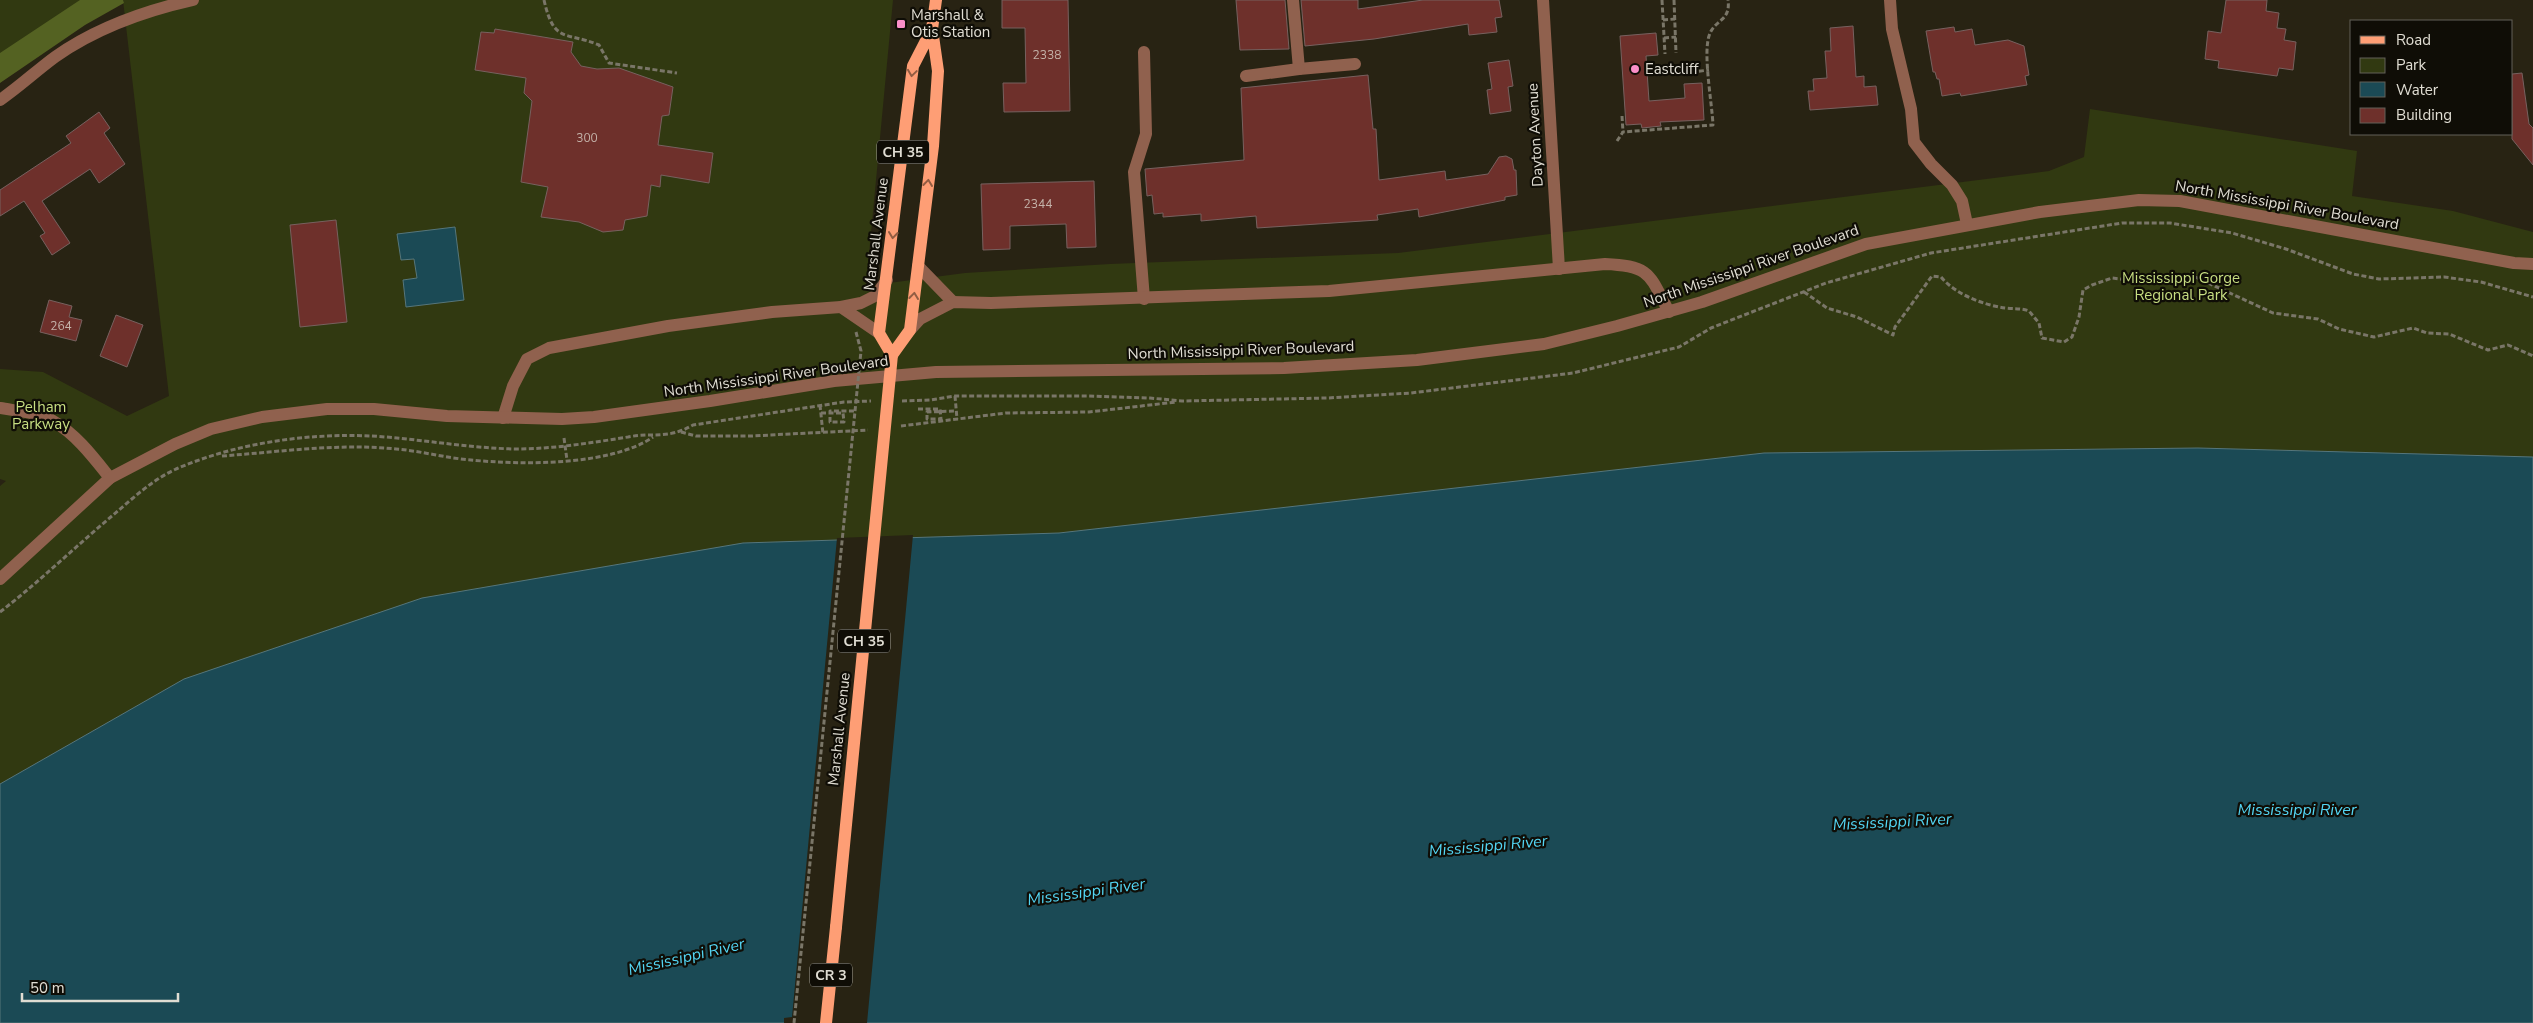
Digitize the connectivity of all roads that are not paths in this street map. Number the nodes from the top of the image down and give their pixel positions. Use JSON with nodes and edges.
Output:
{"nodes":[{"id":1,"x":193,"y":0,"type":"edge"},
{"id":2,"x":936,"y":0,"type":"edge"},
{"id":3,"x":1293,"y":0,"type":"edge"},
{"id":4,"x":1543,"y":0,"type":"edge"},
{"id":5,"x":1890,"y":0,"type":"edge"},
{"id":6,"x":152,"y":4,"type":"edge"},
{"id":7,"x":932,"y":29,"type":"junction"},
{"id":8,"x":1144,"y":52,"type":"dead end"},
{"id":9,"x":1356,"y":64,"type":"dead end"},
{"id":10,"x":1300,"y":69,"type":"junction"},
{"id":11,"x":1246,"y":76,"type":"dead end"},
{"id":12,"x":0,"y":100,"type":"edge"},
{"id":13,"x":1967,"y":224,"type":"junction"},
{"id":14,"x":2514,"y":263,"type":"junction"},
{"id":15,"x":2533,"y":264,"type":"edge"},
{"id":16,"x":918,"y":266,"type":"junction"},
{"id":17,"x":1559,"y":268,"type":"junction"},
{"id":18,"x":2533,"y":273,"type":"edge"},
{"id":19,"x":887,"y":279,"type":"junction"},
{"id":20,"x":1144,"y":299,"type":"junction"},
{"id":21,"x":953,"y":302,"type":"junction"},
{"id":22,"x":842,"y":307,"type":"junction"},
{"id":23,"x":1669,"y":312,"type":"junction"},
{"id":24,"x":910,"y":330,"type":"junction"},
{"id":25,"x":879,"y":334,"type":"junction"},
{"id":26,"x":892,"y":355,"type":"junction"},
{"id":27,"x":0,"y":408,"type":"edge"},
{"id":28,"x":503,"y":418,"type":"junction"},
{"id":29,"x":110,"y":478,"type":"junction"},
{"id":30,"x":0,"y":579,"type":"edge"},
{"id":31,"x":836,"y":927,"type":"joint"},
{"id":32,"x":826,"y":1023,"type":"edge"}],
"edges":[{"from":1,"to":6,"type":"street"},
{"from":2,"to":7,"type":"main road","name":"Marshall Avenue","number":"CH 35"},
{"from":3,"to":10,"type":"street"},
{"from":4,"to":17,"type":"street","name":"Dayton Avenue"},
{"from":5,"to":13,"type":"street"},
{"from":6,"to":12,"type":"street"},
{"from":16,"to":7,"type":"main road","name":"Marshall Avenue","number":"CH 35","one_way":true},
{"from":7,"to":19,"type":"main road","name":"Marshall Avenue","number":"CH 35","one_way":true},
{"from":8,"to":20,"type":"street"},
{"from":9,"to":10,"type":"street"},
{"from":10,"to":11,"type":"street"},
{"from":13,"to":14,"type":"street","name":"North Mississippi River Boulevard"},
{"from":13,"to":23,"type":"street","name":"North Mississippi River Boulevard"},
{"from":14,"to":15,"type":"street","name":"North Mississippi River Boulevard"},
{"from":14,"to":18,"type":"street","name":"North Mississippi River Boulevard"},
{"from":16,"to":21,"type":"street"},
{"from":24,"to":16,"type":"main road","name":"Marshall Avenue","number":"CH 35","one_way":true},
{"from":17,"to":20,"type":"street"},
{"from":17,"to":23,"type":"street"},
{"from":19,"to":22,"type":"street"},
{"from":19,"to":25,"type":"main road","name":"Marshall Avenue","number":"CH 35"},
{"from":20,"to":21,"type":"street"},
{"from":21,"to":24,"type":"street"},
{"from":22,"to":25,"type":"street"},
{"from":22,"to":28,"type":"street"},
{"from":23,"to":28,"type":"street","name":"North Mississippi River Boulevard"},
{"from":24,"to":26,"type":"main road","name":"Marshall Avenue","number":"CH 35"},
{"from":25,"to":26,"type":"main road"},
{"from":26,"to":31,"type":"main road","name":"Marshall Avenue","number":"CH 35","bridge":true},
{"from":27,"to":29,"type":"street"},
{"from":28,"to":29,"type":"street","name":"North Mississippi River Boulevard"},
{"from":29,"to":30,"type":"street","name":"North Mississippi River Boulevard"},
{"from":31,"to":32,"type":"main road","number":"CR 3"}]}
